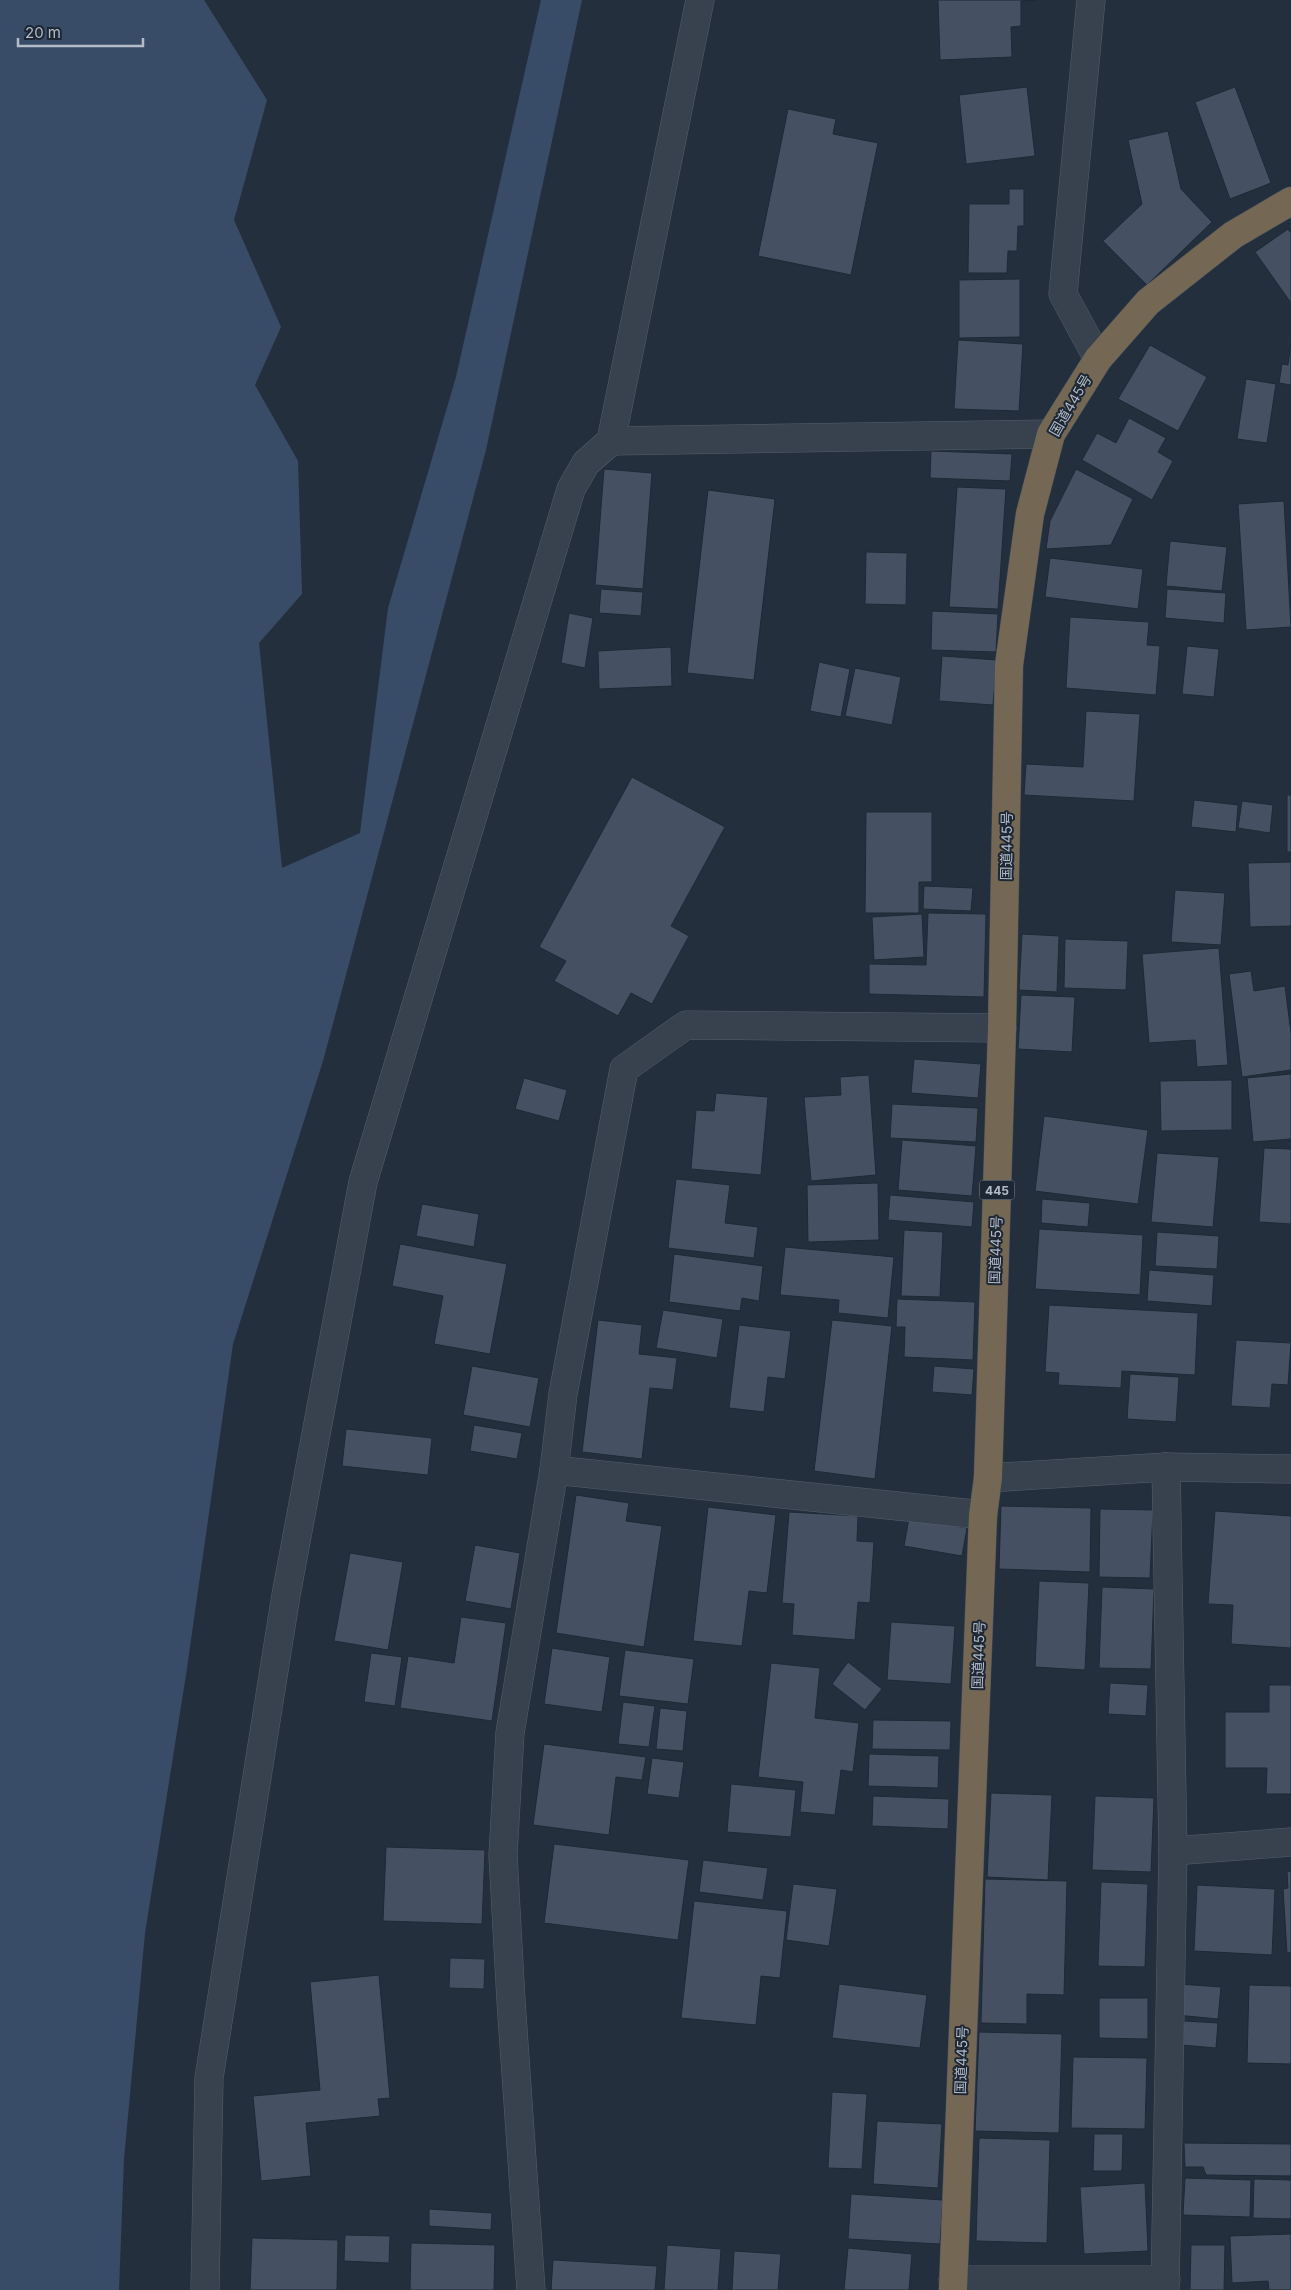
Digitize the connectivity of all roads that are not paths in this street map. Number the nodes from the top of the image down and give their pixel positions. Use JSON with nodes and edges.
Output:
{"nodes":[{"id":1,"x":700,"y":0,"type":"edge"},
{"id":2,"x":1091,"y":0,"type":"edge"},
{"id":3,"x":1291,"y":201,"type":"edge"},
{"id":4,"x":1098,"y":359,"type":"junction"},
{"id":5,"x":1051,"y":434,"type":"junction"},
{"id":6,"x":611,"y":441,"type":"junction"},
{"id":7,"x":1002,"y":1028,"type":"junction"},
{"id":8,"x":1166,"y":1467,"type":"junction"},
{"id":9,"x":1291,"y":1469,"type":"edge"},
{"id":10,"x":554,"y":1470,"type":"junction"},
{"id":11,"x":988,"y":1478,"type":"junction"},
{"id":12,"x":983,"y":1515,"type":"junction"},
{"id":13,"x":1291,"y":1842,"type":"edge"},
{"id":14,"x":1173,"y":1851,"type":"junction"},
{"id":15,"x":953,"y":2285,"type":"edge"},
{"id":16,"x":1166,"y":2285,"type":"edge"},
{"id":17,"x":205,"y":2290,"type":"edge"},
{"id":18,"x":531,"y":2290,"type":"edge"}],
"edges":[{"from":1,"to":6,"type":"street"},
{"from":2,"to":4,"type":"street"},
{"from":3,"to":4,"type":"highway","name":"国道445号","number":"445"},
{"from":4,"to":5,"type":"highway","name":"国道445号","number":"445"},
{"from":5,"to":6,"type":"street"},
{"from":5,"to":7,"type":"highway","name":"国道445号","number":"445"},
{"from":6,"to":17,"type":"street"},
{"from":7,"to":10,"type":"street"},
{"from":7,"to":11,"type":"highway","name":"国道445号","number":"445"},
{"from":8,"to":9,"type":"street"},
{"from":8,"to":11,"type":"street"},
{"from":8,"to":14,"type":"street"},
{"from":10,"to":12,"type":"street"},
{"from":10,"to":18,"type":"street"},
{"from":11,"to":12,"type":"highway","name":"国道445号","number":"445"},
{"from":12,"to":15,"type":"highway","name":"国道445号","number":"445"},
{"from":13,"to":14,"type":"street"},
{"from":14,"to":16,"type":"street"},
{"from":15,"to":16,"type":"street"}]}
